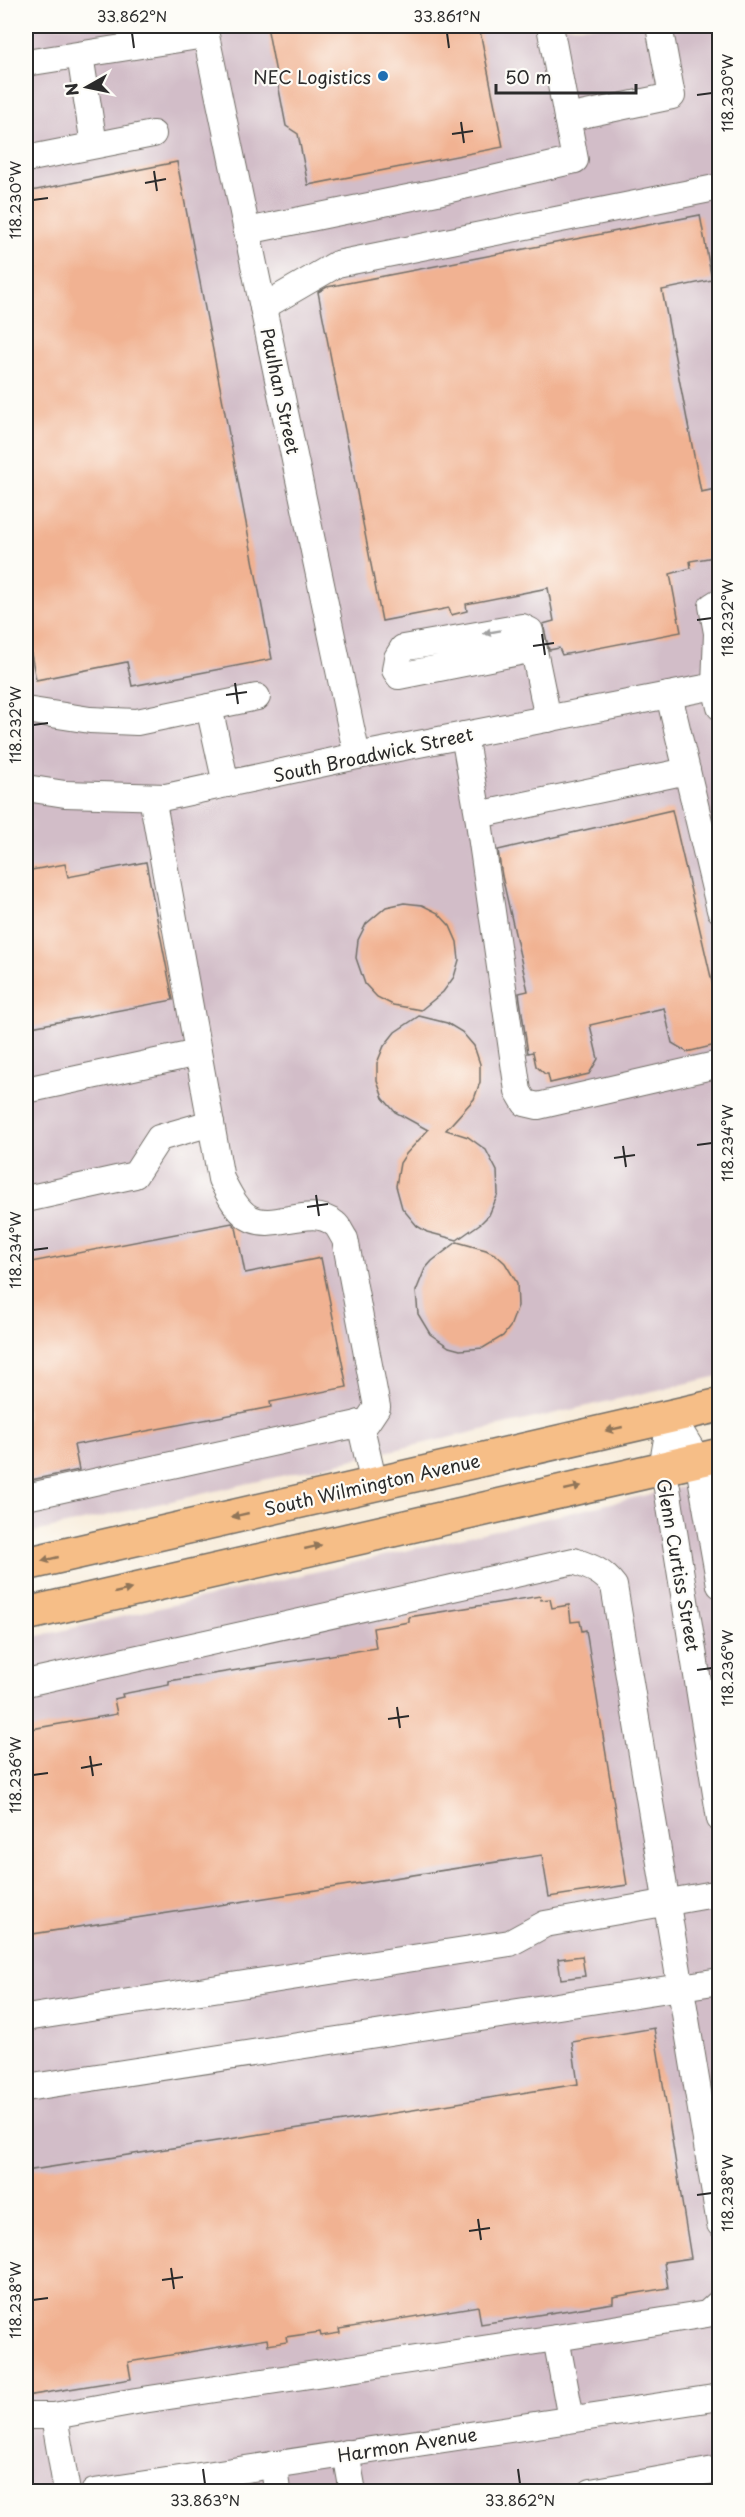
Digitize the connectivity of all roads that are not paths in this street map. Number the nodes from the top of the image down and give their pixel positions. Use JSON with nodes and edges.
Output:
{"nodes":[{"id":1,"x":550,"y":26,"type":"edge"},
{"id":2,"x":659,"y":26,"type":"edge"},
{"id":3,"x":205,"y":30,"type":"edge"},
{"id":4,"x":80,"y":55,"type":"junction"},
{"id":5,"x":26,"y":63,"type":"edge"},
{"id":6,"x":567,"y":118,"type":"junction"},
{"id":7,"x":153,"y":134,"type":"dead end"},
{"id":8,"x":94,"y":145,"type":"junction"},
{"id":9,"x":26,"y":159,"type":"edge"},
{"id":10,"x":720,"y":187,"type":"edge"},
{"id":11,"x":247,"y":231,"type":"junction"},
{"id":12,"x":263,"y":307,"type":"junction"},
{"id":13,"x":720,"y":601,"type":"edge"},
{"id":14,"x":534,"y":649,"type":"dead end"},
{"id":15,"x":718,"y":693,"type":"edge"},
{"id":16,"x":669,"y":695,"type":"junction"},
{"id":17,"x":257,"y":697,"type":"dead end"},
{"id":18,"x":209,"y":707,"type":"junction"},
{"id":19,"x":26,"y":710,"type":"edge"},
{"id":20,"x":548,"y":719,"type":"junction"},
{"id":21,"x":464,"y":735,"type":"junction"},
{"id":22,"x":357,"y":756,"type":"junction"},
{"id":23,"x":687,"y":771,"type":"junction"},
{"id":24,"x":226,"y":784,"type":"junction"},
{"id":25,"x":26,"y":788,"type":"edge"},
{"id":26,"x":152,"y":797,"type":"junction"},
{"id":27,"x":478,"y":815,"type":"junction"},
{"id":28,"x":720,"y":910,"type":"edge"},
{"id":29,"x":198,"y":1053,"type":"junction"},
{"id":30,"x":720,"y":1064,"type":"edge"},
{"id":31,"x":26,"y":1090,"type":"edge"},
{"id":32,"x":211,"y":1123,"type":"junction"},
{"id":33,"x":26,"y":1199,"type":"edge"},
{"id":34,"x":720,"y":1405,"type":"edge"},
{"id":35,"x":671,"y":1416,"type":"junction"},
{"id":36,"x":360,"y":1423,"type":"junction"},
{"id":37,"x":709,"y":1457,"type":"edge"},
{"id":38,"x":662,"y":1468,"type":"junction"},
{"id":39,"x":374,"y":1484,"type":"junction"},
{"id":40,"x":26,"y":1497,"type":"edge"},
{"id":41,"x":26,"y":1564,"type":"edge"},
{"id":42,"x":720,"y":1585,"type":"edge"},
{"id":43,"x":26,"y":1614,"type":"edge"},
{"id":44,"x":26,"y":1683,"type":"edge"},
{"id":45,"x":720,"y":1819,"type":"edge"},
{"id":46,"x":720,"y":1893,"type":"edge"},
{"id":47,"x":668,"y":1902,"type":"junction"},
{"id":48,"x":720,"y":1981,"type":"edge"},
{"id":49,"x":682,"y":1986,"type":"junction"},
{"id":50,"x":26,"y":2018,"type":"edge"},
{"id":51,"x":26,"y":2088,"type":"edge"},
{"id":52,"x":720,"y":2224,"type":"edge"},
{"id":53,"x":720,"y":2302,"type":"edge"},
{"id":54,"x":556,"y":2338,"type":"junction"},
{"id":55,"x":720,"y":2397,"type":"edge"},
{"id":56,"x":26,"y":2416,"type":"edge"},
{"id":57,"x":54,"y":2416,"type":"junction"},
{"id":58,"x":571,"y":2419,"type":"junction"},
{"id":59,"x":346,"y":2453,"type":"junction"},
{"id":60,"x":274,"y":2464,"type":"junction"},
{"id":61,"x":720,"y":2469,"type":"edge"},
{"id":62,"x":67,"y":2492,"type":"edge"},
{"id":63,"x":94,"y":2492,"type":"edge"},
{"id":64,"x":277,"y":2492,"type":"edge"},
{"id":65,"x":353,"y":2492,"type":"edge"},
{"id":66,"x":591,"y":2492,"type":"edge"}],
"edges":[{"from":1,"to":6,"type":"street"},
{"from":2,"to":6,"type":"street"},
{"from":3,"to":4,"type":"street"},
{"from":3,"to":11,"type":"street","name":"Paulhan Street"},
{"from":4,"to":5,"type":"street"},
{"from":4,"to":8,"type":"street"},
{"from":6,"to":11,"type":"street"},
{"from":7,"to":8,"type":"street"},
{"from":8,"to":9,"type":"street"},
{"from":10,"to":12,"type":"street"},
{"from":11,"to":12,"type":"street","name":"Paulhan Street"},
{"from":12,"to":22,"type":"street","name":"Paulhan Street"},
{"from":13,"to":15,"type":"street"},
{"from":14,"to":20,"type":"street"},
{"from":15,"to":16,"type":"street","name":"South Broadwick Street"},
{"from":16,"to":20,"type":"street","name":"South Broadwick Street"},
{"from":16,"to":23,"type":"street"},
{"from":17,"to":18,"type":"street"},
{"from":18,"to":19,"type":"street"},
{"from":18,"to":24,"type":"street"},
{"from":20,"to":21,"type":"street","name":"South Broadwick Street"},
{"from":21,"to":22,"type":"street","name":"South Broadwick Street"},
{"from":21,"to":27,"type":"street"},
{"from":22,"to":24,"type":"street","name":"South Broadwick Street"},
{"from":23,"to":27,"type":"street"},
{"from":23,"to":28,"type":"street"},
{"from":24,"to":26,"type":"street","name":"South Broadwick Street"},
{"from":25,"to":26,"type":"street","name":"South Broadwick Street"},
{"from":26,"to":29,"type":"street"},
{"from":27,"to":30,"type":"street"},
{"from":29,"to":31,"type":"street"},
{"from":29,"to":32,"type":"street"},
{"from":32,"to":33,"type":"street"},
{"from":32,"to":36,"type":"street"},
{"from":34,"to":35,"type":"main road","name":"South Wilmington Avenue"},
{"from":35,"to":37,"type":"street","name":"Glenn Curtiss Street"},
{"from":35,"to":38,"type":"street","name":"Glenn Curtiss Street"},
{"from":35,"to":39,"type":"main road","name":"South Wilmington Avenue","one_way":true},
{"from":36,"to":39,"type":"street"},
{"from":36,"to":40,"type":"street"},
{"from":37,"to":38,"type":"main road"},
{"from":37,"to":42,"type":"street","name":"Glenn Curtiss Street"},
{"from":43,"to":38,"type":"main road","one_way":true},
{"from":38,"to":45,"type":"street","name":"Glenn Curtiss Street"},
{"from":39,"to":41,"type":"main road","name":"South Wilmington Avenue","one_way":true},
{"from":44,"to":47,"type":"street"},
{"from":46,"to":47,"type":"street"},
{"from":47,"to":49,"type":"street"},
{"from":47,"to":50,"type":"street"},
{"from":48,"to":49,"type":"street"},
{"from":49,"to":51,"type":"street"},
{"from":49,"to":52,"type":"street"},
{"from":53,"to":54,"type":"street"},
{"from":54,"to":57,"type":"street"},
{"from":54,"to":58,"type":"street"},
{"from":55,"to":58,"type":"street","name":"Harmon Avenue"},
{"from":56,"to":57,"type":"street"},
{"from":57,"to":62,"type":"street"},
{"from":58,"to":59,"type":"street","name":"Harmon Avenue"},
{"from":59,"to":60,"type":"street","name":"Harmon Avenue"},
{"from":59,"to":65,"type":"street"},
{"from":60,"to":63,"type":"street","name":"Harmon Avenue"},
{"from":60,"to":64,"type":"street"},
{"from":61,"to":66,"type":"street"}]}
